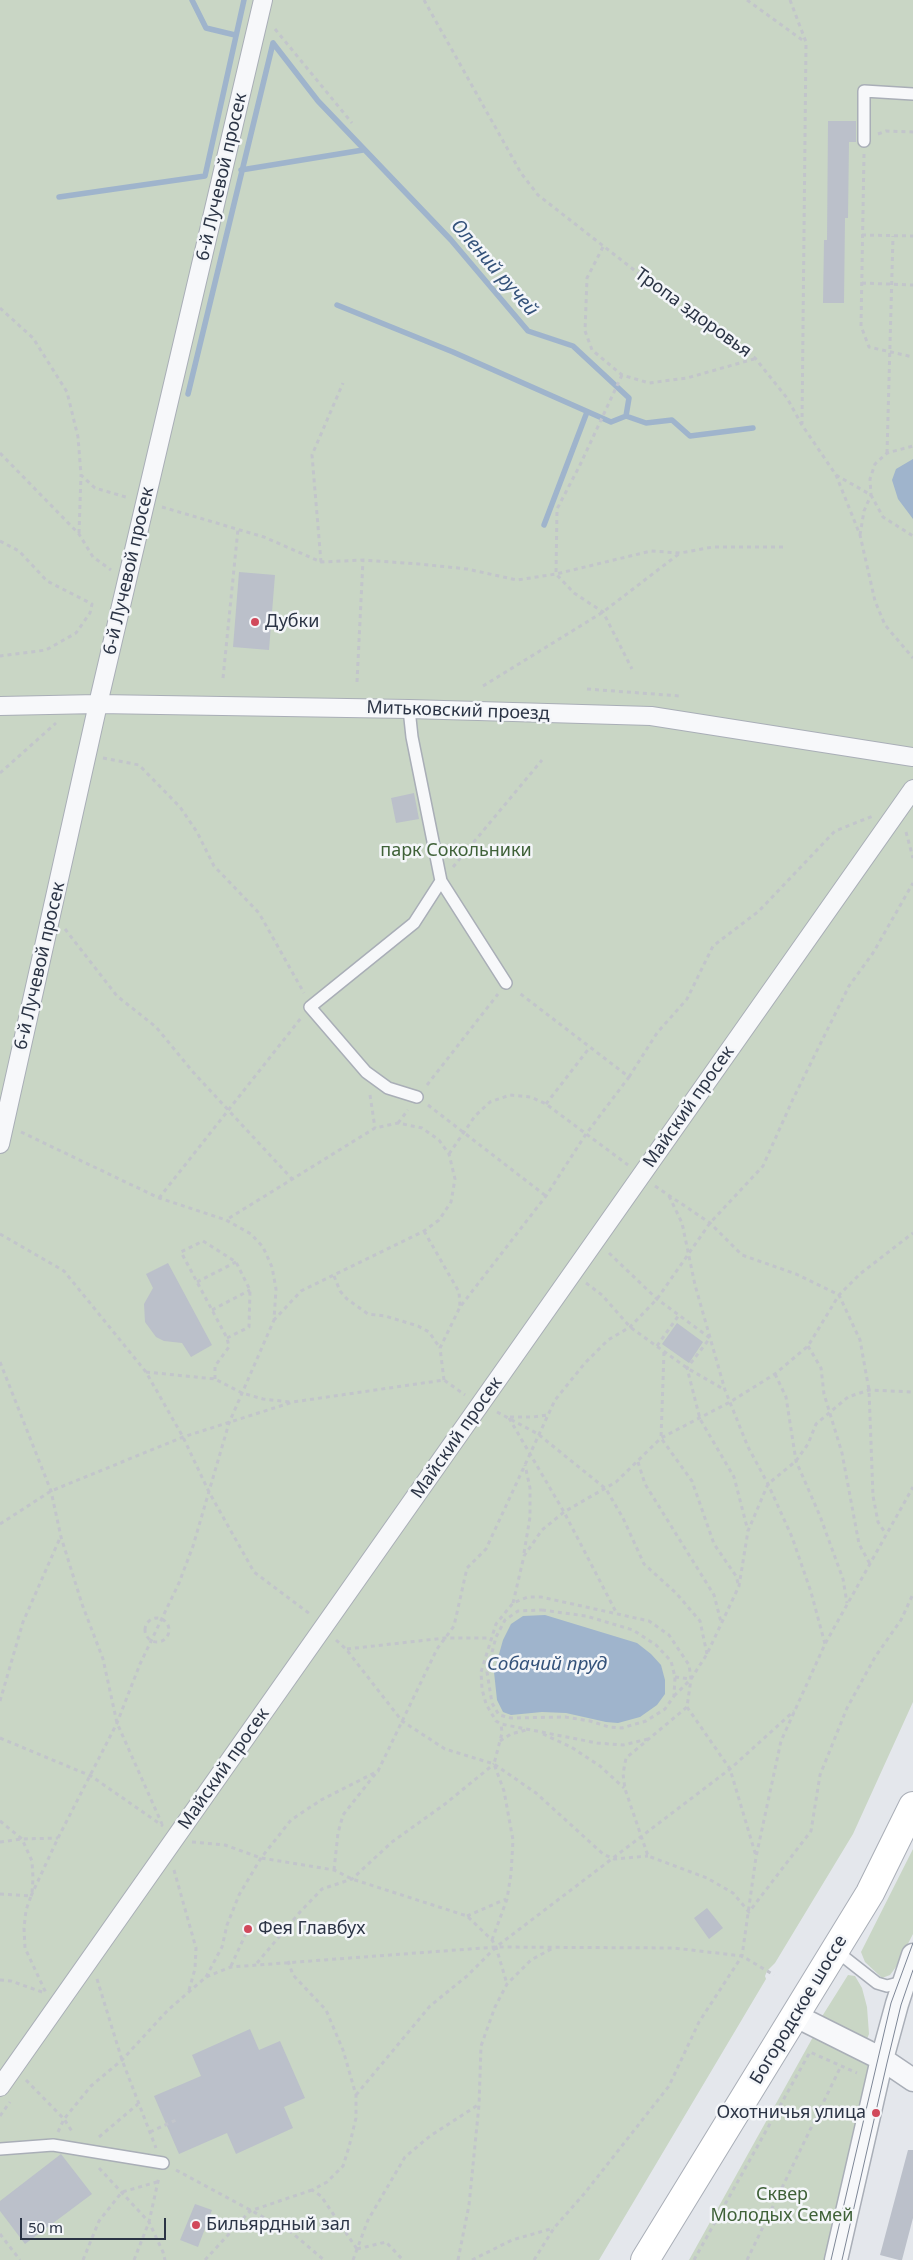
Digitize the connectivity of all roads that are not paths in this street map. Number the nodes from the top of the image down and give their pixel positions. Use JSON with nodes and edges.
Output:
{"nodes":[{"id":1,"x":263,"y":0,"type":"edge"},
{"id":2,"x":913,"y":94,"type":"edge"},
{"id":3,"x":864,"y":141,"type":"road end"},
{"id":4,"x":98,"y":704,"type":"junction"},
{"id":5,"x":0,"y":706,"type":"edge"},
{"id":6,"x":408,"y":709,"type":"junction"},
{"id":7,"x":913,"y":756,"type":"edge"},
{"id":8,"x":913,"y":789,"type":"edge"},
{"id":9,"x":441,"y":881,"type":"junction"},
{"id":10,"x":506,"y":983,"type":"road end"},
{"id":11,"x":418,"y":1097,"type":"road end"},
{"id":12,"x":0,"y":1144,"type":"edge"},
{"id":13,"x":913,"y":1806,"type":"edge"},
{"id":14,"x":835,"y":1950,"type":"junction"},
{"id":15,"x":913,"y":1955,"type":"edge"},
{"id":16,"x":908,"y":1980,"type":"edge"},
{"id":17,"x":796,"y":2016,"type":"junction"},
{"id":18,"x":882,"y":2059,"type":"junction"},
{"id":19,"x":913,"y":2080,"type":"edge"},
{"id":20,"x":0,"y":2087,"type":"edge"},
{"id":21,"x":0,"y":2148,"type":"edge"},
{"id":22,"x":162,"y":2163,"type":"road end"},
{"id":23,"x":645,"y":2260,"type":"edge"},
{"id":24,"x":836,"y":2260,"type":"edge"}],
"edges":[{"from":1,"to":4,"type":"street","name":"6-й Лучевой просек"},
{"from":2,"to":3,"type":"lane"},
{"from":4,"to":5,"type":"street","name":"Митьковский проезд"},
{"from":4,"to":6,"type":"street","name":"Митьковский проезд"},
{"from":4,"to":12,"type":"street","name":"6-й Лучевой просек"},
{"from":6,"to":7,"type":"street","name":"Митьковский проезд"},
{"from":6,"to":9,"type":"lane"},
{"from":8,"to":20,"type":"street","name":"Майский просек"},
{"from":9,"to":10,"type":"lane"},
{"from":9,"to":11,"type":"lane"},
{"from":13,"to":14,"type":"main road","name":"Богородское шоссе"},
{"from":14,"to":16,"type":"lane"},
{"from":14,"to":17,"type":"main road","name":"Богородское шоссе"},
{"from":15,"to":16,"type":"street"},
{"from":16,"to":18,"type":"street"},
{"from":17,"to":18,"type":"street"},
{"from":17,"to":23,"type":"main road","name":"Богородское шоссе"},
{"from":18,"to":19,"type":"street"},
{"from":18,"to":24,"type":"street"},
{"from":21,"to":22,"type":"lane"}]}
